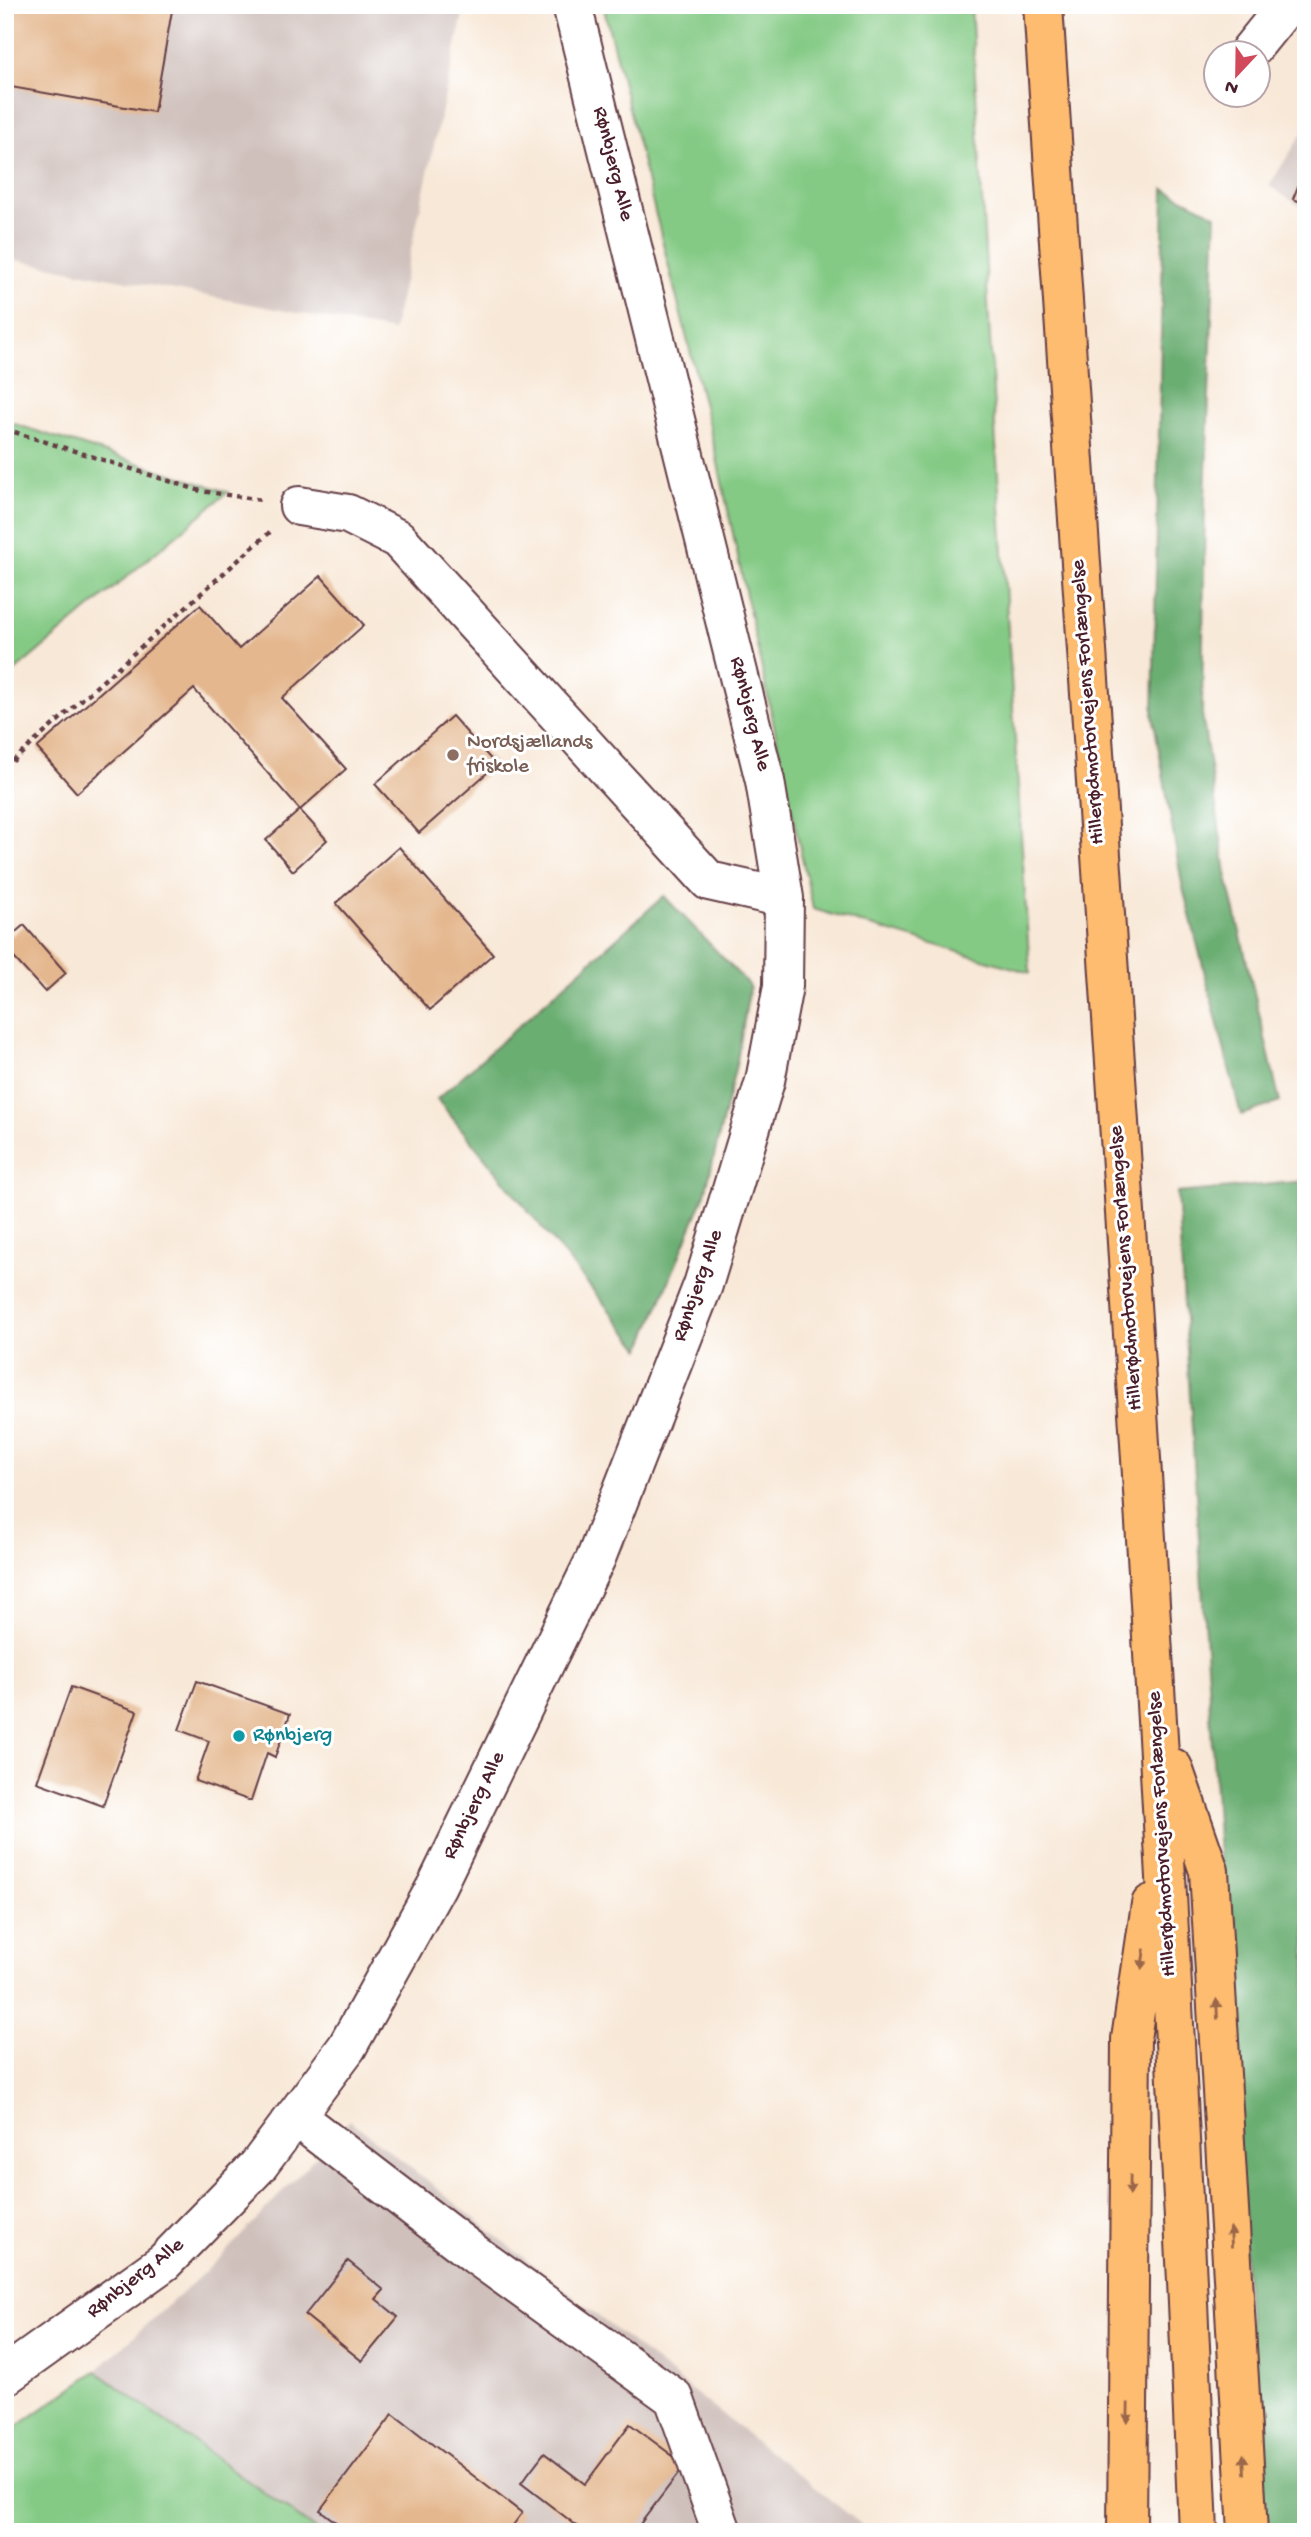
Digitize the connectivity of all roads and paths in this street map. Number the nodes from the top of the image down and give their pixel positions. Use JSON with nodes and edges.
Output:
{"nodes":[{"id":1,"x":572,"y":5,"type":"edge"},
{"id":2,"x":1043,"y":5,"type":"edge"},
{"id":3,"x":1287,"y":5,"type":"edge"},
{"id":4,"x":1260,"y":38,"type":"edge"},
{"id":5,"x":5,"y":429,"type":"edge"},
{"id":6,"x":299,"y":506,"type":"junction"},
{"id":7,"x":5,"y":768,"type":"edge"},
{"id":8,"x":784,"y":898,"type":"junction"},
{"id":9,"x":1157,"y":1725,"type":"junction"},
{"id":10,"x":1163,"y":1818,"type":"junction"},
{"id":11,"x":295,"y":2116,"type":"junction"},
{"id":12,"x":5,"y":2376,"type":"edge"},
{"id":13,"x":722,"y":2532,"type":"edge"},
{"id":14,"x":1127,"y":2532,"type":"edge"},
{"id":15,"x":1198,"y":2532,"type":"edge"},
{"id":16,"x":1248,"y":2532,"type":"edge"}],
"edges":[{"from":1,"to":8,"type":"street","name":"Rønbjerg Alle"},
{"from":2,"to":9,"type":"highway","name":"Hillerødmotorvejens Forlængelse"},
{"from":3,"to":4,"type":"street"},
{"from":5,"to":6,"type":"path"},
{"from":6,"to":7,"type":"path"},
{"from":6,"to":8,"type":"street"},
{"from":8,"to":11,"type":"street","name":"Rønbjerg Alle"},
{"from":9,"to":10,"type":"highway","name":"Hillerødmotorvejens Forlængelse"},
{"from":16,"to":9,"type":"highway","one_way":true},
{"from":10,"to":14,"type":"highway","one_way":true},
{"from":10,"to":15,"type":"highway","name":"Hillerødmotorvejens Forlængelse"},
{"from":11,"to":12,"type":"street","name":"Rønbjerg Alle"},
{"from":11,"to":13,"type":"street"}]}
